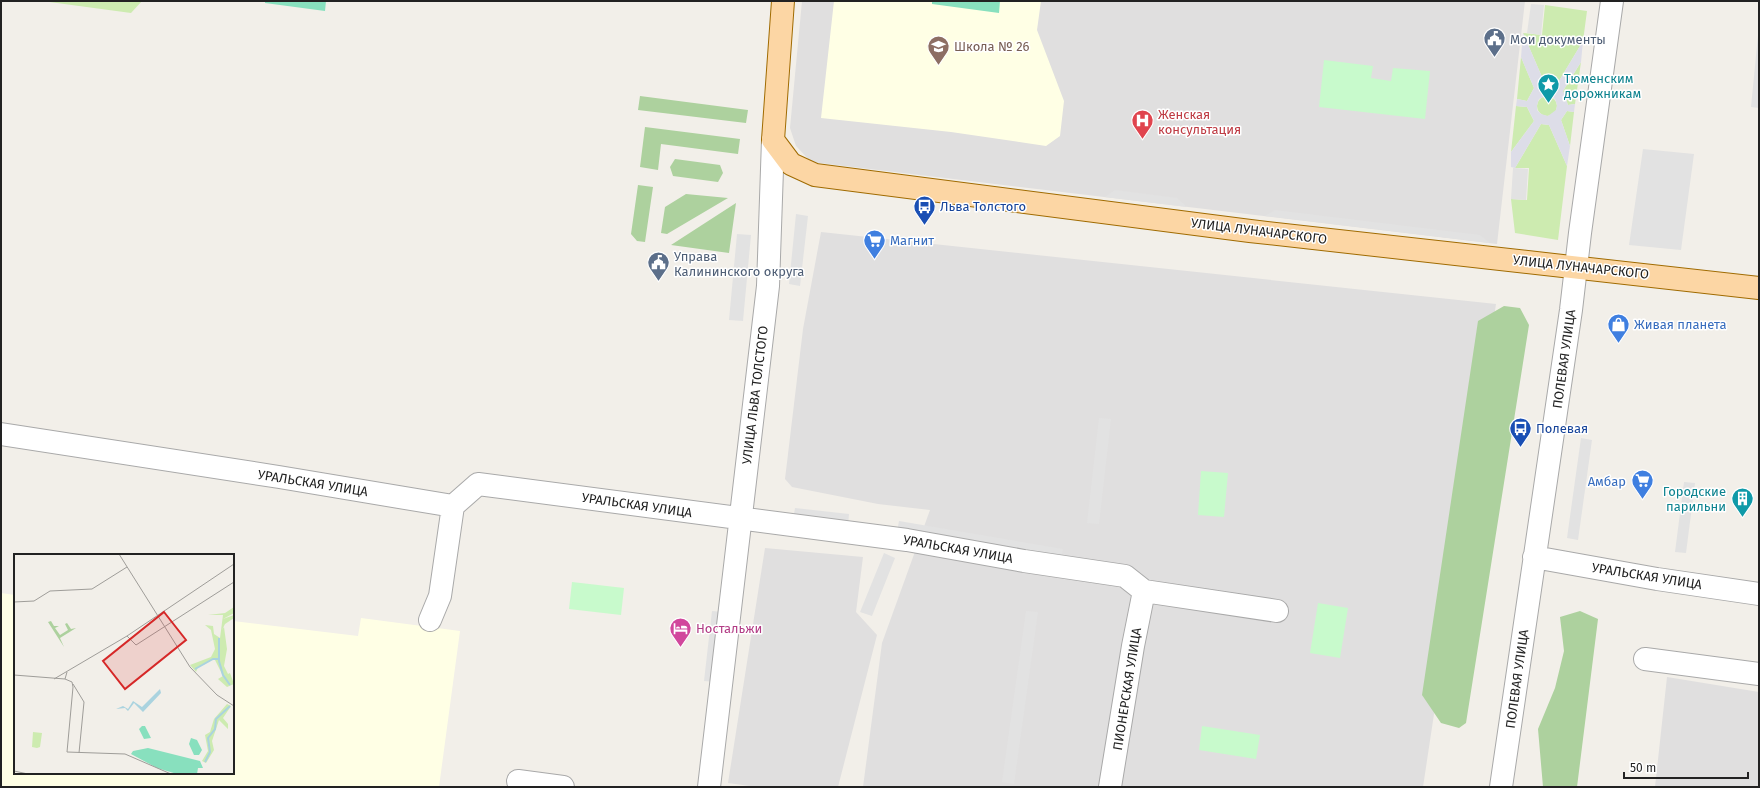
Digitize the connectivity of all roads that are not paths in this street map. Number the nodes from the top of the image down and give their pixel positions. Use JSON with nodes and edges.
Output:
{"nodes":[{"id":1,"x":783,"y":1,"type":"edge"},
{"id":2,"x":1612,"y":1,"type":"edge"},
{"id":3,"x":773,"y":140,"type":"junction"},
{"id":4,"x":1576,"y":267,"type":"junction"},
{"id":5,"x":1759,"y":288,"type":"edge"},
{"id":6,"x":1,"y":434,"type":"edge"},
{"id":7,"x":453,"y":506,"type":"junction"},
{"id":8,"x":741,"y":518,"type":"junction"},
{"id":9,"x":1534,"y":557,"type":"junction"},
{"id":10,"x":1144,"y":591,"type":"junction"},
{"id":11,"x":1759,"y":594,"type":"edge"},
{"id":12,"x":1277,"y":611,"type":"dead end"},
{"id":13,"x":430,"y":620,"type":"dead end"},
{"id":14,"x":1645,"y":659,"type":"dead end"},
{"id":15,"x":1759,"y":674,"type":"edge"},
{"id":16,"x":518,"y":781,"type":"dead end"},
{"id":17,"x":563,"y":787,"type":"edge"},
{"id":18,"x":709,"y":787,"type":"edge"},
{"id":19,"x":1110,"y":787,"type":"edge"},
{"id":20,"x":1501,"y":787,"type":"edge"}],
"edges":[{"from":1,"to":3,"type":"main road","name":"УЛИЦА ЛЬВА ТОЛСТОГО"},
{"from":2,"to":4,"type":"street","name":"ПОЛЕВАЯ УЛИЦА"},
{"from":3,"to":4,"type":"main road","name":"УЛИЦА ЛУНАЧАРСКОГО"},
{"from":3,"to":8,"type":"street","name":"УЛИЦА ЛЬВА ТОЛСТОГО"},
{"from":4,"to":5,"type":"main road","name":"УЛИЦА ЛУНАЧАРСКОГО"},
{"from":4,"to":9,"type":"street","name":"ПОЛЕВАЯ УЛИЦА"},
{"from":6,"to":7,"type":"street","name":"УРАЛЬСКАЯ УЛИЦА"},
{"from":7,"to":8,"type":"street","name":"УРАЛЬСКАЯ УЛИЦА"},
{"from":7,"to":13,"type":"street"},
{"from":8,"to":10,"type":"street","name":"УРАЛЬСКАЯ УЛИЦА"},
{"from":8,"to":18,"type":"street","name":"УЛИЦА ЛЬВА ТОЛСТОГО"},
{"from":9,"to":11,"type":"street","name":"УРАЛЬСКАЯ УЛИЦА"},
{"from":9,"to":20,"type":"street","name":"ПОЛЕВАЯ УЛИЦА"},
{"from":10,"to":12,"type":"street","name":"УРАЛЬСКАЯ УЛИЦА"},
{"from":10,"to":19,"type":"street","name":"ПИОНЕРСКАЯ УЛИЦА"},
{"from":14,"to":15,"type":"street"},
{"from":16,"to":17,"type":"street"}]}
